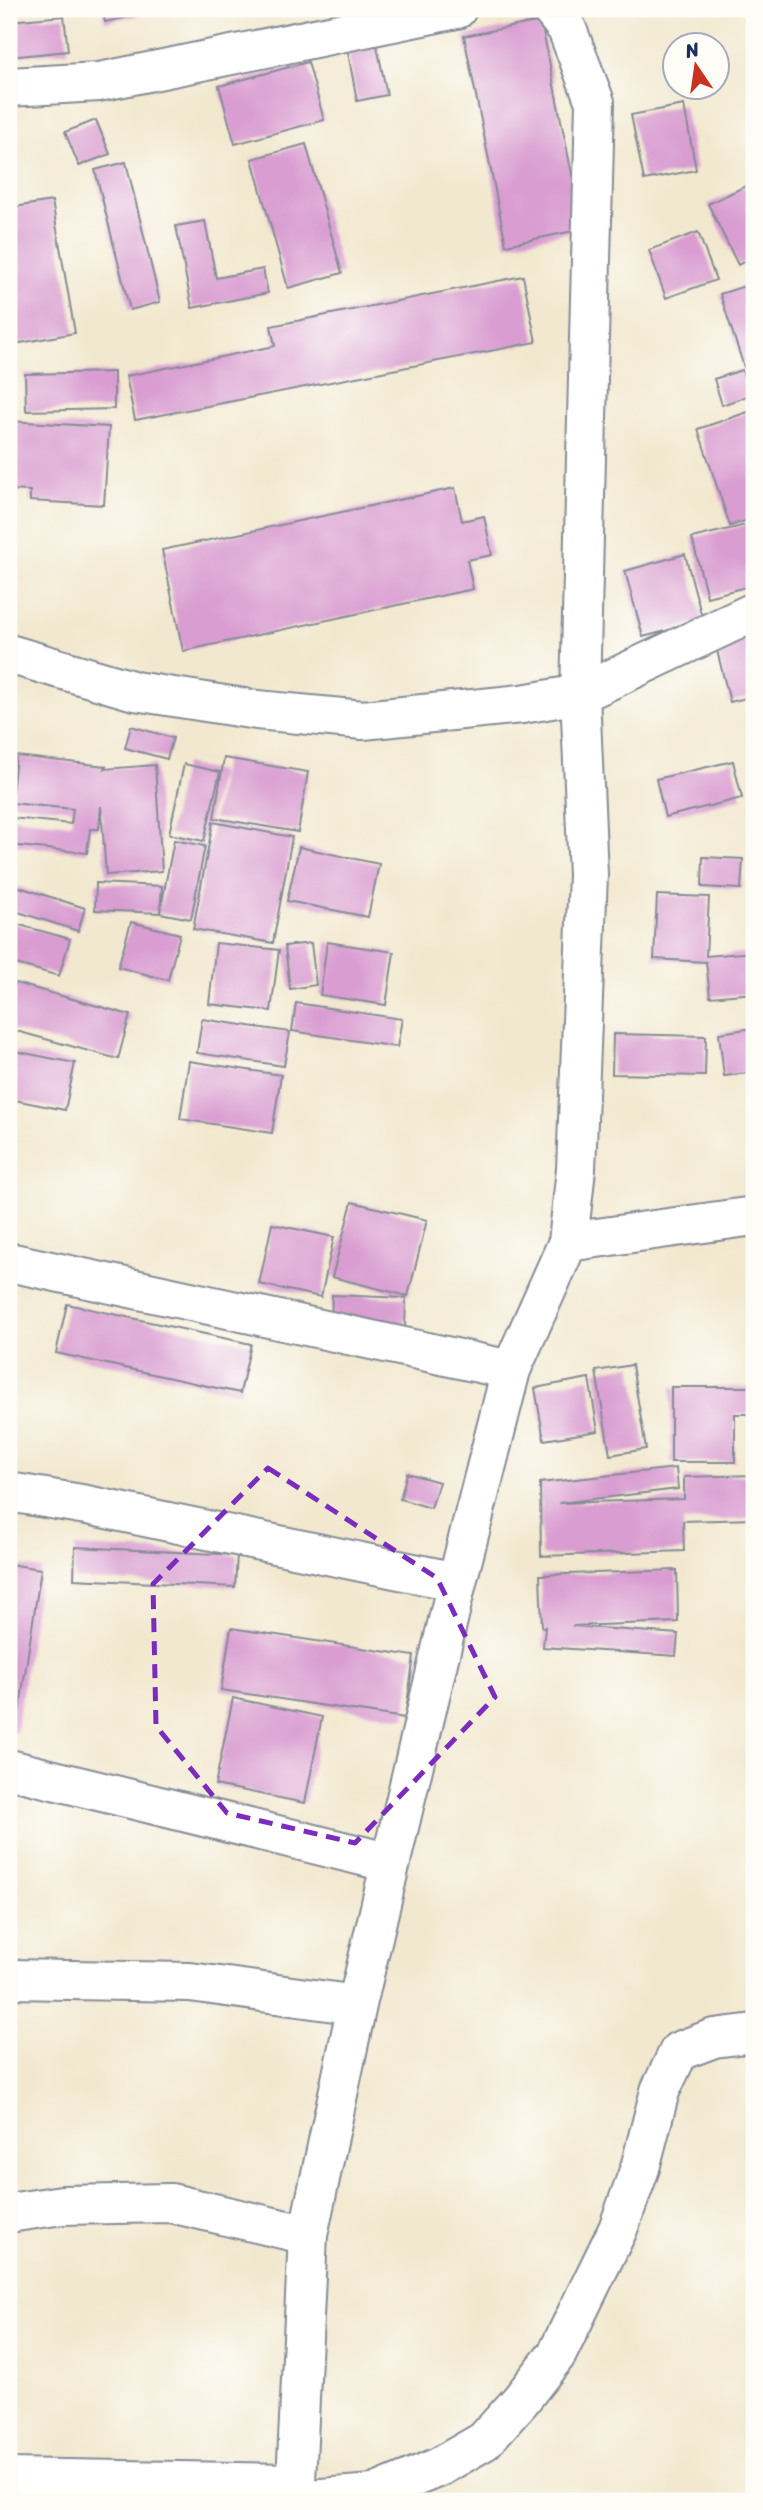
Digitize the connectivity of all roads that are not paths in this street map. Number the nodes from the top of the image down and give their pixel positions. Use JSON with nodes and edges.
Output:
{"nodes":[{"id":1,"x":457,"y":9,"type":"edge"},
{"id":2,"x":551,"y":9,"type":"edge"},
{"id":3,"x":9,"y":87,"type":"edge"},
{"id":4,"x":754,"y":611,"type":"edge"},
{"id":5,"x":9,"y":654,"type":"edge"},
{"id":6,"x":580,"y":694,"type":"junction"},
{"id":7,"x":754,"y":1216,"type":"edge"},
{"id":8,"x":568,"y":1241,"type":"junction"},
{"id":9,"x":9,"y":1262,"type":"edge"},
{"id":10,"x":511,"y":1370,"type":"junction"},
{"id":11,"x":9,"y":1492,"type":"edge"},
{"id":12,"x":457,"y":1582,"type":"junction"},
{"id":13,"x":9,"y":1769,"type":"edge"},
{"id":14,"x":391,"y":1863,"type":"junction"},
{"id":15,"x":9,"y":1979,"type":"edge"},
{"id":16,"x":357,"y":2005,"type":"junction"},
{"id":17,"x":754,"y":2033,"type":"edge"},
{"id":18,"x":9,"y":2213,"type":"edge"},
{"id":19,"x":308,"y":2235,"type":"junction"},
{"id":20,"x":9,"y":2478,"type":"edge"},
{"id":21,"x":295,"y":2495,"type":"edge"}],
"edges":[{"from":1,"to":3,"type":"street"},
{"from":2,"to":6,"type":"street"},
{"from":4,"to":6,"type":"street"},
{"from":5,"to":6,"type":"street"},
{"from":6,"to":8,"type":"street"},
{"from":7,"to":8,"type":"street"},
{"from":8,"to":10,"type":"street"},
{"from":9,"to":10,"type":"street"},
{"from":10,"to":12,"type":"street"},
{"from":11,"to":12,"type":"street"},
{"from":12,"to":14,"type":"street"},
{"from":13,"to":14,"type":"street"},
{"from":14,"to":16,"type":"street"},
{"from":15,"to":16,"type":"street"},
{"from":16,"to":19,"type":"street"},
{"from":17,"to":21,"type":"street"},
{"from":18,"to":19,"type":"street"},
{"from":19,"to":21,"type":"street"},
{"from":20,"to":21,"type":"street"}]}
